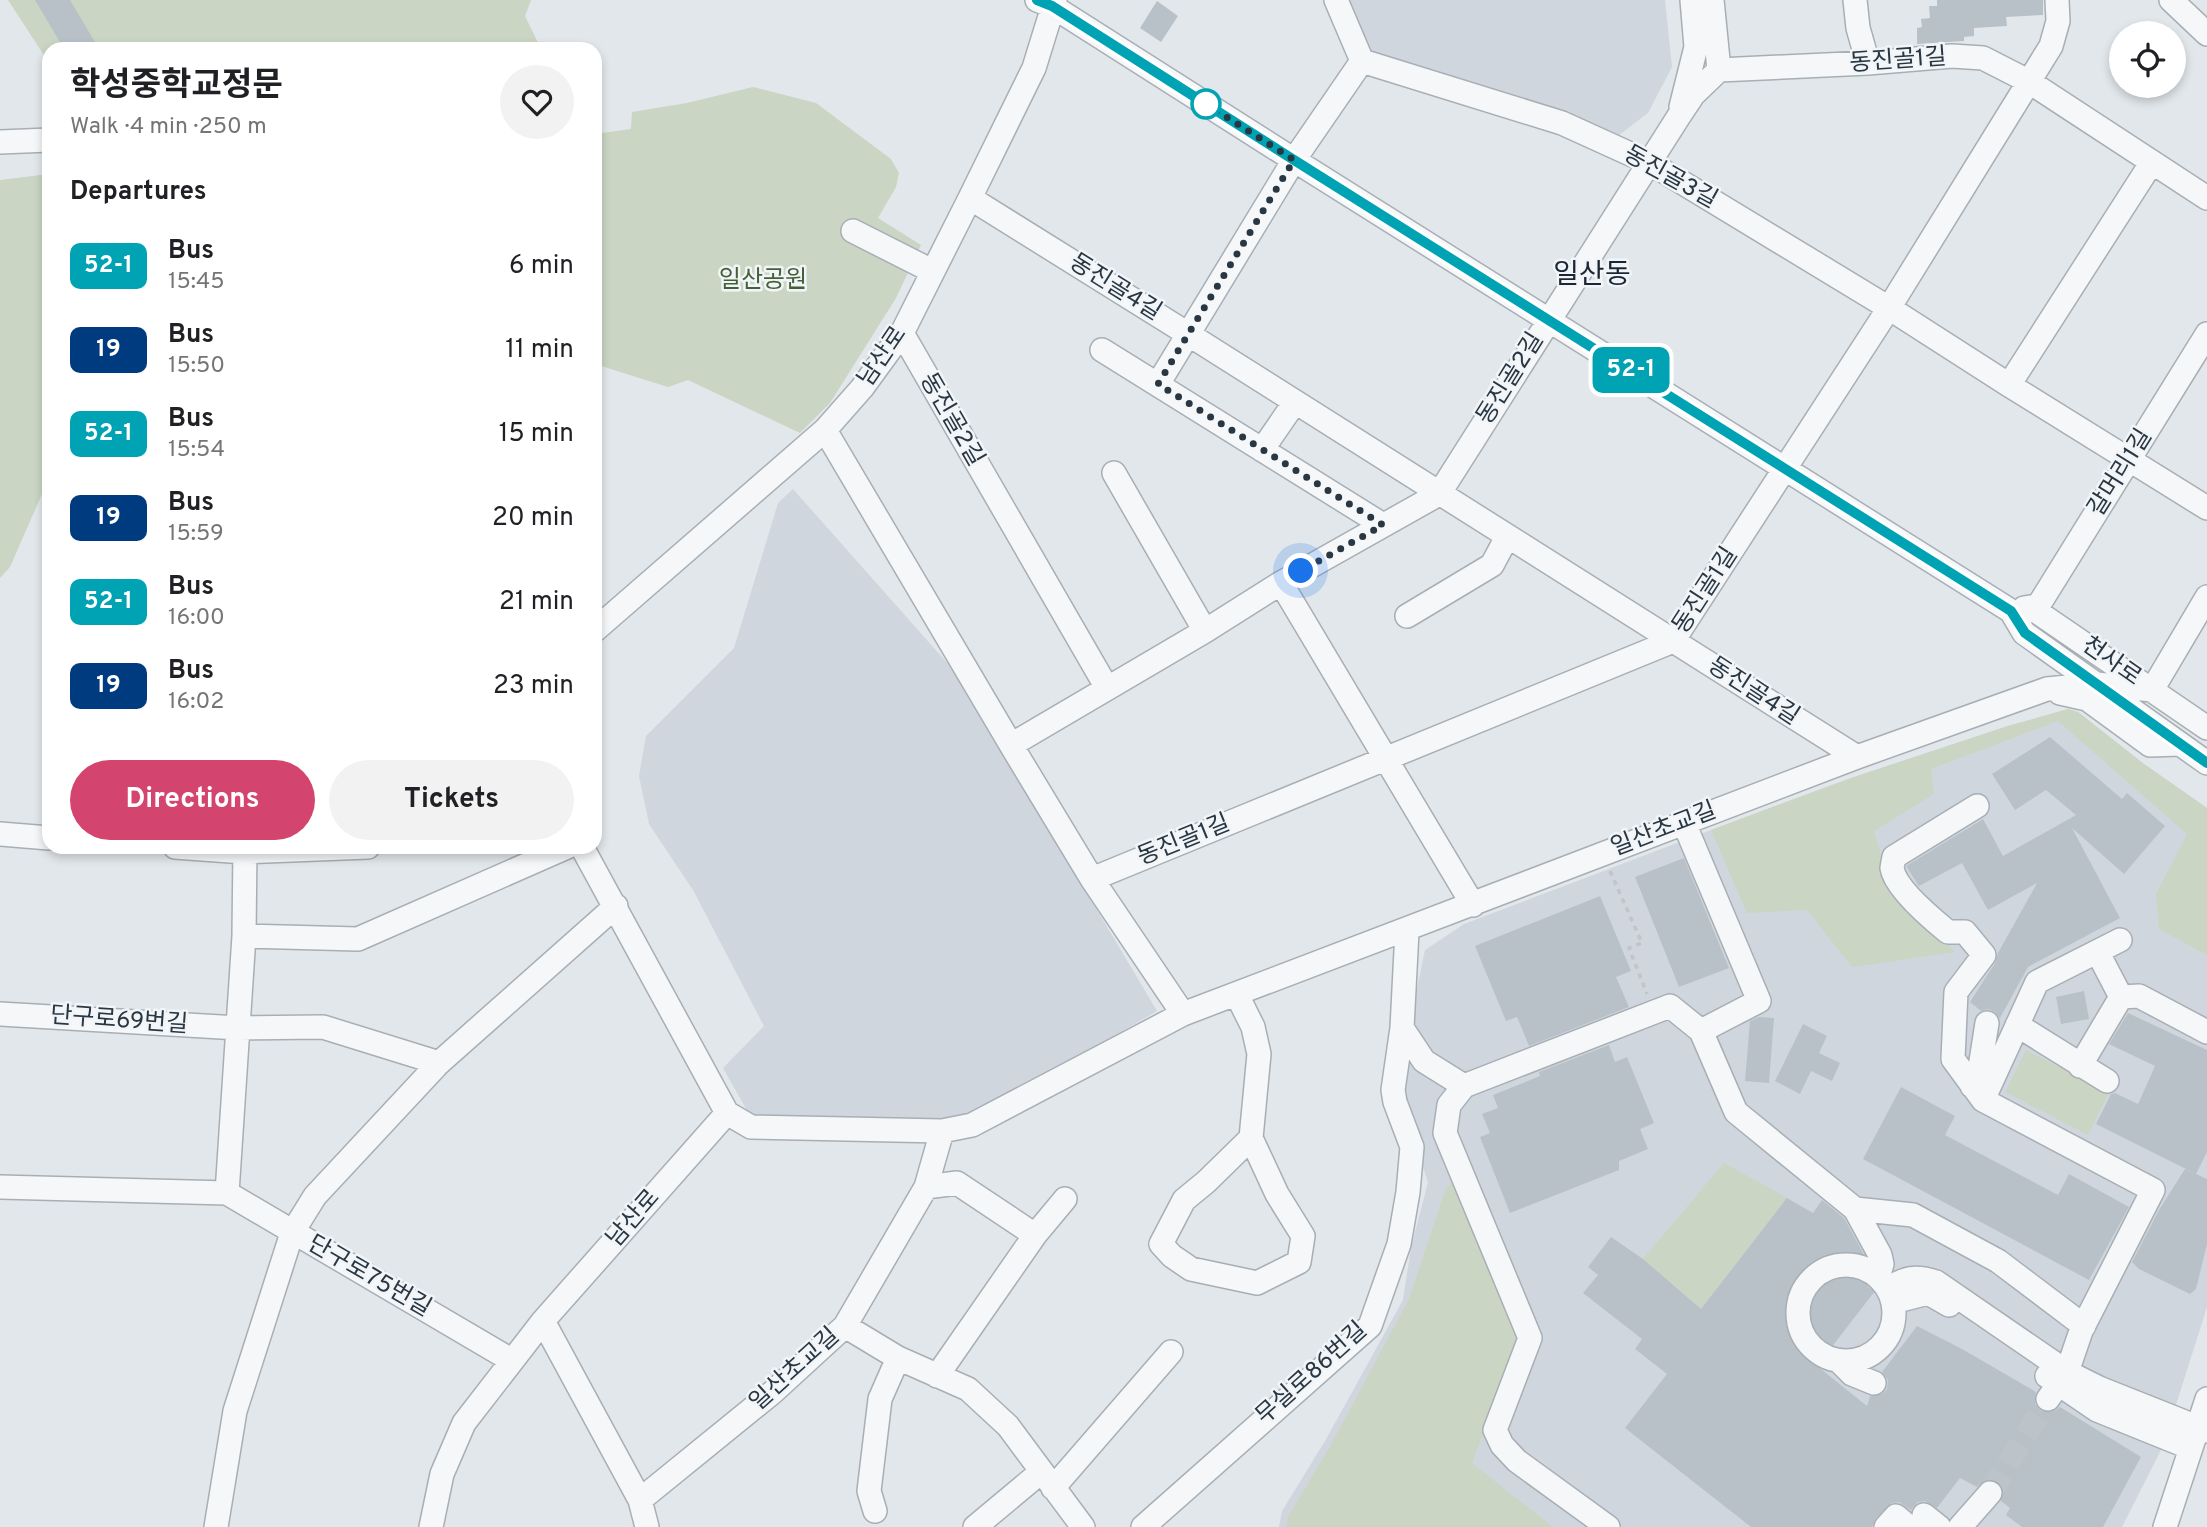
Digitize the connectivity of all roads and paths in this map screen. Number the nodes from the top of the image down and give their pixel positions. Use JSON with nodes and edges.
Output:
{"nodes":[{"id":1,"x":1336,"y":0,"type":"edge"},
{"id":2,"x":1692,"y":0,"type":"edge"},
{"id":3,"x":1712,"y":0,"type":"edge"},
{"id":4,"x":1855,"y":0,"type":"edge"},
{"id":5,"x":2057,"y":0,"type":"edge"},
{"id":6,"x":2171,"y":0,"type":"edge"},
{"id":7,"x":1048,"y":1,"type":"edge"},
{"id":8,"x":2207,"y":34,"type":"edge"},
{"id":9,"x":1362,"y":61,"type":"junction"},
{"id":10,"x":1868,"y":63,"type":"junction"},
{"id":11,"x":1719,"y":70,"type":"junction"},
{"id":12,"x":2028,"y":81,"type":"junction"},
{"id":13,"x":1679,"y":116,"type":"junction"},
{"id":14,"x":42,"y":140,"type":"edge"},
{"id":15,"x":0,"y":142,"type":"edge"},
{"id":16,"x":1294,"y":160,"type":"junction"},
{"id":17,"x":2152,"y":162,"type":"junction"},
{"id":18,"x":1650,"y":163,"type":"junction"},
{"id":19,"x":970,"y":198,"type":"junction"},
{"id":20,"x":2207,"y":198,"type":"edge"},
{"id":21,"x":853,"y":231,"type":"dead end"},
{"id":22,"x":932,"y":271,"type":"junction"},
{"id":23,"x":1889,"y":307,"type":"junction"},
{"id":24,"x":1549,"y":318,"type":"junction"},
{"id":25,"x":902,"y":333,"type":"junction"},
{"id":26,"x":1188,"y":334,"type":"junction"},
{"id":27,"x":2207,"y":334,"type":"edge"},
{"id":28,"x":1102,"y":350,"type":"dead end"},
{"id":29,"x":1158,"y":384,"type":"junction"},
{"id":30,"x":2008,"y":385,"type":"junction"},
{"id":31,"x":1295,"y":402,"type":"junction"},
{"id":32,"x":825,"y":430,"type":"junction"},
{"id":33,"x":1262,"y":450,"type":"junction"},
{"id":34,"x":2130,"y":460,"type":"junction"},
{"id":35,"x":1786,"y":469,"type":"junction"},
{"id":36,"x":1114,"y":473,"type":"dead end"},
{"id":37,"x":1439,"y":494,"type":"junction"},
{"id":38,"x":2207,"y":508,"type":"edge"},
{"id":39,"x":1383,"y":525,"type":"junction"},
{"id":40,"x":1507,"y":537,"type":"junction"},
{"id":41,"x":1281,"y":583,"type":"junction"},
{"id":42,"x":2207,"y":597,"type":"edge"},
{"id":43,"x":2011,"y":611,"type":"junction"},
{"id":44,"x":2035,"y":611,"type":"junction"},
{"id":45,"x":1407,"y":616,"type":"dead end"},
{"id":46,"x":602,"y":624,"type":"edge"},
{"id":47,"x":1205,"y":631,"type":"junction"},
{"id":48,"x":1673,"y":641,"type":"junction"},
{"id":49,"x":2096,"y":684,"type":"junction"},
{"id":50,"x":1107,"y":688,"type":"junction"},
{"id":51,"x":2047,"y":690,"type":"junction"},
{"id":52,"x":2152,"y":690,"type":"junction"},
{"id":53,"x":2207,"y":728,"type":"edge"},
{"id":54,"x":2179,"y":744,"type":"junction"},
{"id":55,"x":1011,"y":745,"type":"junction"},
{"id":56,"x":1857,"y":757,"type":"junction"},
{"id":57,"x":1388,"y":759,"type":"junction"},
{"id":58,"x":2207,"y":763,"type":"edge"},
{"id":59,"x":1977,"y":806,"type":"dead end"},
{"id":60,"x":1684,"y":823,"type":"junction"},
{"id":61,"x":0,"y":834,"type":"edge"},
{"id":62,"x":42,"y":837,"type":"edge"},
{"id":63,"x":245,"y":854,"type":"edge"},
{"id":64,"x":551,"y":854,"type":"edge"},
{"id":65,"x":586,"y":854,"type":"edge"},
{"id":66,"x":1607,"y":866,"type":"dead end"},
{"id":67,"x":1092,"y":879,"type":"junction"},
{"id":68,"x":1473,"y":905,"type":"junction"},
{"id":69,"x":616,"y":906,"type":"junction"},
{"id":70,"x":1407,"y":931,"type":"junction"},
{"id":71,"x":244,"y":936,"type":"junction"},
{"id":72,"x":2120,"y":940,"type":"dead end"},
{"id":73,"x":2098,"y":953,"type":"junction"},
{"id":74,"x":1237,"y":995,"type":"junction"},
{"id":75,"x":1648,"y":997,"type":"dead end"},
{"id":76,"x":2121,"y":997,"type":"junction"},
{"id":77,"x":0,"y":1014,"type":"edge"},
{"id":78,"x":1183,"y":1014,"type":"junction"},
{"id":79,"x":1987,"y":1023,"type":"dead end"},
{"id":80,"x":2017,"y":1025,"type":"junction"},
{"id":81,"x":238,"y":1028,"type":"junction"},
{"id":82,"x":1402,"y":1028,"type":"junction"},
{"id":83,"x":1701,"y":1031,"type":"junction"},
{"id":84,"x":2207,"y":1032,"type":"edge"},
{"id":85,"x":439,"y":1063,"type":"junction"},
{"id":86,"x":2080,"y":1066,"type":"junction"},
{"id":87,"x":2107,"y":1081,"type":"dead end"},
{"id":88,"x":1464,"y":1086,"type":"junction"},
{"id":89,"x":1978,"y":1093,"type":"junction"},
{"id":90,"x":727,"y":1113,"type":"junction"},
{"id":91,"x":942,"y":1131,"type":"junction"},
{"id":92,"x":1251,"y":1138,"type":"junction"},
{"id":93,"x":0,"y":1187,"type":"edge"},
{"id":94,"x":926,"y":1187,"type":"junction"},
{"id":95,"x":227,"y":1193,"type":"junction"},
{"id":96,"x":1065,"y":1199,"type":"dead end"},
{"id":97,"x":1855,"y":1209,"type":"junction"},
{"id":98,"x":292,"y":1233,"type":"junction"},
{"id":99,"x":1035,"y":1235,"type":"junction"},
{"id":100,"x":1885,"y":1281,"type":"junction"},
{"id":101,"x":1936,"y":1282,"type":"junction"},
{"id":102,"x":543,"y":1321,"type":"junction"},
{"id":103,"x":845,"y":1326,"type":"junction"},
{"id":104,"x":2084,"y":1326,"type":"junction"},
{"id":105,"x":1171,"y":1352,"type":"dead end"},
{"id":106,"x":898,"y":1358,"type":"junction"},
{"id":107,"x":511,"y":1360,"type":"junction"},
{"id":108,"x":937,"y":1376,"type":"junction"},
{"id":109,"x":2058,"y":1385,"type":"junction"},
{"id":110,"x":2207,"y":1399,"type":"edge"},
{"id":111,"x":2199,"y":1436,"type":"edge"},
{"id":112,"x":1047,"y":1480,"type":"junction"},
{"id":113,"x":1990,"y":1493,"type":"tunnel mouth"},
{"id":114,"x":640,"y":1500,"type":"junction"},
{"id":115,"x":874,"y":1511,"type":"dead end"},
{"id":116,"x":1924,"y":1523,"type":"edge"},
{"id":117,"x":216,"y":1527,"type":"edge"},
{"id":118,"x":431,"y":1527,"type":"edge"},
{"id":119,"x":647,"y":1527,"type":"edge"},
{"id":120,"x":975,"y":1527,"type":"edge"},
{"id":121,"x":1083,"y":1527,"type":"edge"},
{"id":122,"x":1143,"y":1527,"type":"edge"},
{"id":123,"x":1608,"y":1527,"type":"edge"},
{"id":124,"x":1886,"y":1527,"type":"edge"},
{"id":125,"x":1960,"y":1527,"type":"edge"},
{"id":126,"x":2165,"y":1527,"type":"edge"}],
"edges":[{"from":1,"to":9,"type":"street"},
{"from":2,"to":13,"type":"street"},
{"from":3,"to":11,"type":"street"},
{"from":4,"to":10,"type":"street"},
{"from":5,"to":12,"type":"street","name":"동진골1길"},
{"from":6,"to":8,"type":"street"},
{"from":7,"to":16,"type":"street","name":"천사로"},
{"from":7,"to":19,"type":"street","name":"남산로"},
{"from":9,"to":16,"type":"street"},
{"from":9,"to":18,"type":"street","name":"동진골3길"},
{"from":10,"to":11,"type":"street","name":"동진골1길"},
{"from":10,"to":12,"type":"street","name":"동진골1길"},
{"from":11,"to":13,"type":"street","name":"동진골2길"},
{"from":12,"to":17,"type":"street","name":"동진골1길"},
{"from":12,"to":23,"type":"street","name":"동진골1길"},
{"from":13,"to":18,"type":"street","name":"동진골2길"},
{"from":14,"to":15,"type":"street"},
{"from":16,"to":24,"type":"street","name":"천사로"},
{"from":16,"to":26,"type":"street"},
{"from":17,"to":20,"type":"street","name":"동진골1길"},
{"from":17,"to":30,"type":"street"},
{"from":18,"to":23,"type":"street","name":"동진골3길"},
{"from":18,"to":24,"type":"street","name":"동진골2길"},
{"from":19,"to":22,"type":"street","name":"남산로"},
{"from":19,"to":26,"type":"street","name":"동진골4길"},
{"from":21,"to":22,"type":"street"},
{"from":22,"to":25,"type":"street","name":"남산로"},
{"from":23,"to":30,"type":"street","name":"동진골3길"},
{"from":23,"to":35,"type":"street","name":"동진골1길"},
{"from":24,"to":35,"type":"street","name":"천사로"},
{"from":24,"to":37,"type":"street","name":"동진골2길"},
{"from":25,"to":32,"type":"street","name":"남산로"},
{"from":25,"to":50,"type":"street","name":"동진골2길"},
{"from":26,"to":29,"type":"street"},
{"from":26,"to":31,"type":"street","name":"동진골4길"},
{"from":27,"to":34,"type":"street","name":"갈머리1길"},
{"from":28,"to":29,"type":"street"},
{"from":29,"to":33,"type":"street"},
{"from":30,"to":34,"type":"street","name":"동진골3길"},
{"from":31,"to":33,"type":"street"},
{"from":31,"to":37,"type":"street","name":"동진골4길"},
{"from":32,"to":46,"type":"street","name":"남산로"},
{"from":32,"to":55,"type":"street"},
{"from":33,"to":39,"type":"street"},
{"from":34,"to":38,"type":"street","name":"동진골3길"},
{"from":34,"to":44,"type":"street","name":"갈머리1길"},
{"from":35,"to":43,"type":"street","name":"천사로"},
{"from":35,"to":48,"type":"street","name":"동진골1길"},
{"from":36,"to":47,"type":"street"},
{"from":37,"to":39,"type":"street","name":"동진골2길"},
{"from":37,"to":40,"type":"street","name":"동진골4길"},
{"from":39,"to":41,"type":"street","name":"동진골2길"},
{"from":40,"to":45,"type":"street"},
{"from":40,"to":48,"type":"street","name":"동진골4길"},
{"from":41,"to":47,"type":"street","name":"동진골2길"},
{"from":41,"to":57,"type":"street"},
{"from":42,"to":52,"type":"street"},
{"from":43,"to":44,"type":"street"},
{"from":43,"to":49,"type":"street","name":"천사로"},
{"from":44,"to":52,"type":"street","name":"천사로"},
{"from":47,"to":50,"type":"street","name":"동진골2길"},
{"from":48,"to":56,"type":"street","name":"동진골4길"},
{"from":48,"to":57,"type":"street","name":"동진골1길"},
{"from":49,"to":51,"type":"street","name":"일산초교길"},
{"from":49,"to":52,"type":"street","name":"일산초교길"},
{"from":49,"to":54,"type":"street","name":"천사로"},
{"from":50,"to":55,"type":"street","name":"동진골2길"},
{"from":51,"to":54,"type":"street"},
{"from":51,"to":56,"type":"street","name":"일산초교길"},
{"from":52,"to":53,"type":"street","name":"천사로"},
{"from":54,"to":58,"type":"street","name":"천사로"},
{"from":55,"to":67,"type":"street"},
{"from":56,"to":60,"type":"street","name":"일산초교길"},
{"from":57,"to":67,"type":"street","name":"동진골1길"},
{"from":57,"to":68,"type":"street"},
{"from":59,"to":89,"type":"street"},
{"from":60,"to":68,"type":"street","name":"일산초교길"},
{"from":60,"to":83,"type":"street"},
{"from":61,"to":62,"type":"street"},
{"from":63,"to":71,"type":"street"},
{"from":64,"to":71,"type":"street"},
{"from":65,"to":69,"type":"street"},
{"from":66,"to":75,"type":"path"},
{"from":67,"to":78,"type":"street"},
{"from":68,"to":70,"type":"street","name":"일산초교길"},
{"from":69,"to":85,"type":"street"},
{"from":69,"to":90,"type":"street"},
{"from":70,"to":74,"type":"street","name":"일산초교길"},
{"from":70,"to":82,"type":"street","name":"무실로86번길"},
{"from":71,"to":81,"type":"street"},
{"from":72,"to":73,"type":"street"},
{"from":73,"to":76,"type":"street"},
{"from":73,"to":80,"type":"street"},
{"from":74,"to":78,"type":"street","name":"일산초교길"},
{"from":74,"to":92,"type":"street"},
{"from":76,"to":84,"type":"street"},
{"from":76,"to":86,"type":"street"},
{"from":77,"to":81,"type":"street","name":"단구로69번길"},
{"from":78,"to":91,"type":"street","name":"일산초교길"},
{"from":79,"to":89,"type":"street"},
{"from":80,"to":86,"type":"street"},
{"from":80,"to":89,"type":"street"},
{"from":81,"to":85,"type":"street","name":"단구로69번길"},
{"from":81,"to":95,"type":"street"},
{"from":82,"to":88,"type":"street"},
{"from":82,"to":122,"type":"street","name":"무실로86번길"},
{"from":83,"to":88,"type":"street"},
{"from":83,"to":97,"type":"street"},
{"from":85,"to":98,"type":"street"},
{"from":86,"to":87,"type":"street"},
{"from":88,"to":123,"type":"street"},
{"from":89,"to":104,"type":"street"},
{"from":90,"to":91,"type":"street","name":"일산초교길"},
{"from":90,"to":102,"type":"street","name":"남산로"},
{"from":91,"to":94,"type":"street","name":"일산초교길"},
{"from":92,"to":92,"type":"street"},
{"from":93,"to":95,"type":"street"},
{"from":94,"to":99,"type":"street"},
{"from":94,"to":103,"type":"street","name":"일산초교길"},
{"from":95,"to":98,"type":"street","name":"단구로75번길"},
{"from":96,"to":99,"type":"street"},
{"from":97,"to":100,"type":"street"},
{"from":97,"to":104,"type":"street"},
{"from":98,"to":107,"type":"street","name":"단구로75번길"},
{"from":98,"to":117,"type":"street"},
{"from":99,"to":108,"type":"street"},
{"from":100,"to":100,"type":"street"},
{"from":100,"to":101,"type":"street"},
{"from":100,"to":101,"type":"street"},
{"from":100,"to":109,"type":"street"},
{"from":101,"to":109,"type":"street"},
{"from":102,"to":107,"type":"street","name":"남산로"},
{"from":102,"to":114,"type":"street"},
{"from":103,"to":106,"type":"street"},
{"from":103,"to":114,"type":"street","name":"일산초교길"},
{"from":104,"to":109,"type":"street"},
{"from":105,"to":112,"type":"street"},
{"from":106,"to":108,"type":"street"},
{"from":106,"to":115,"type":"street"},
{"from":107,"to":118,"type":"street","name":"남산로"},
{"from":108,"to":112,"type":"street"},
{"from":109,"to":111,"type":"street"},
{"from":110,"to":111,"type":"street"},
{"from":111,"to":126,"type":"street"},
{"from":112,"to":120,"type":"street"},
{"from":112,"to":121,"type":"street"},
{"from":113,"to":125,"type":"street"},
{"from":114,"to":119,"type":"street"},
{"from":116,"to":124,"type":"street"}]}
